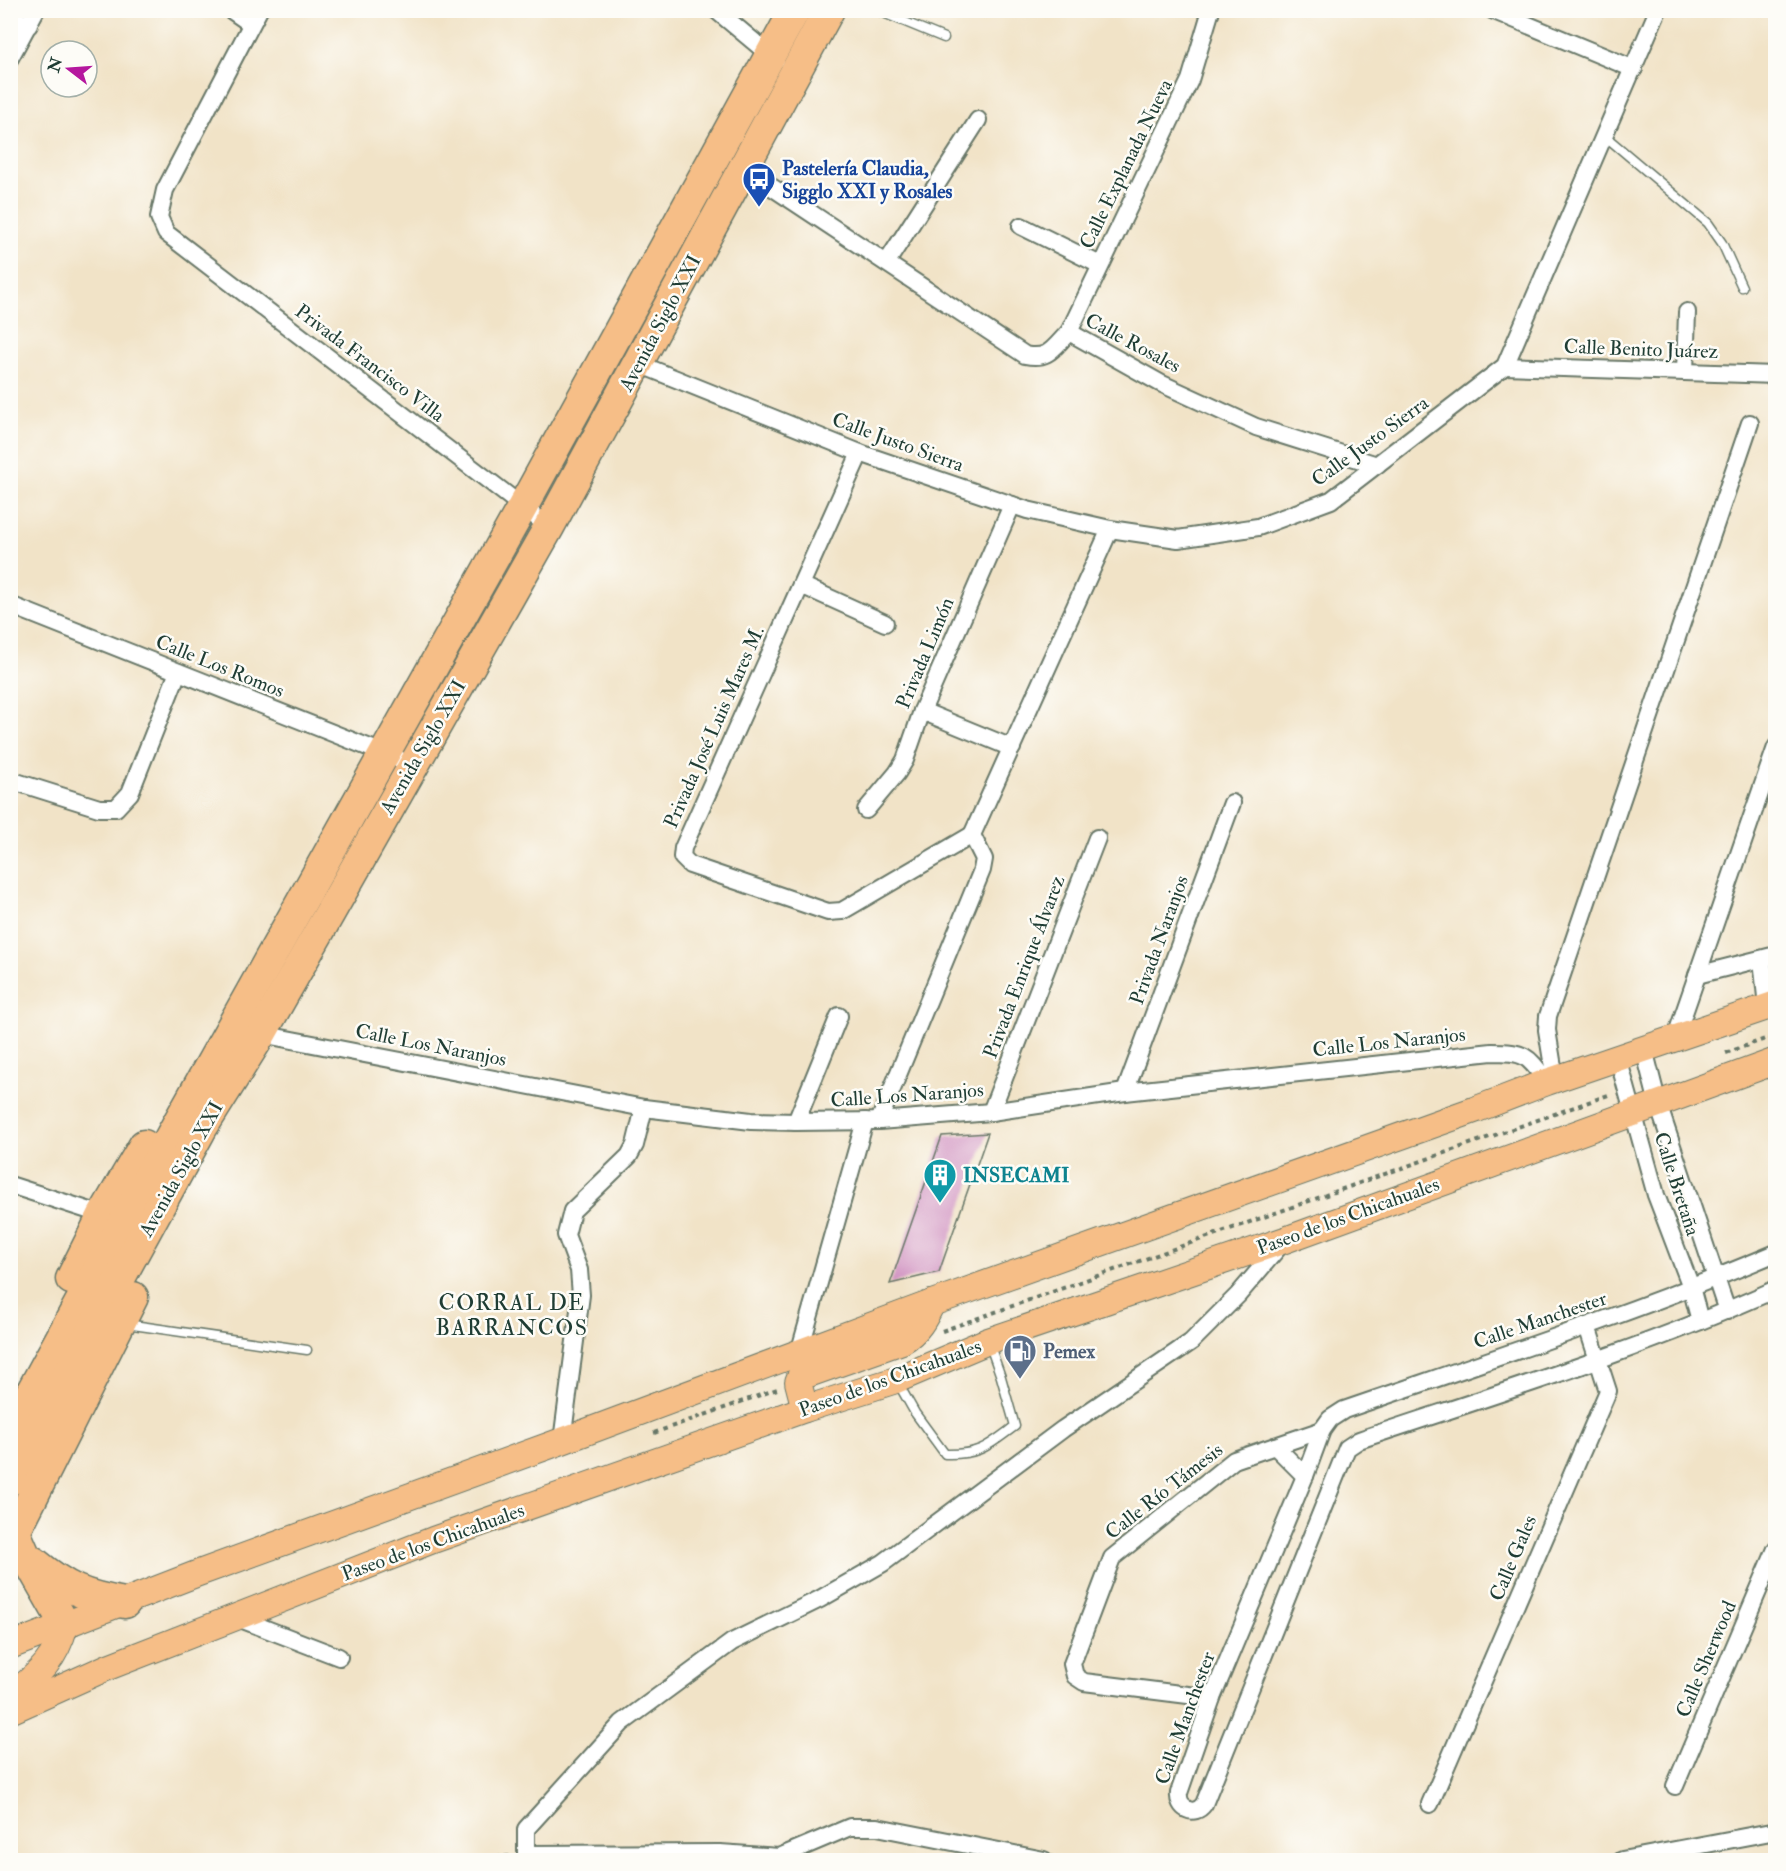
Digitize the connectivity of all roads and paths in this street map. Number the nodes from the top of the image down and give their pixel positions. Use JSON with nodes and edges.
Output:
{"nodes":[{"id":1,"x":231,"y":10,"type":"edge"},
{"id":2,"x":716,"y":10,"type":"edge"},
{"id":3,"x":795,"y":10,"type":"edge"},
{"id":4,"x":829,"y":10,"type":"edge"},
{"id":5,"x":876,"y":10,"type":"edge"},
{"id":6,"x":1211,"y":10,"type":"edge"},
{"id":7,"x":1492,"y":10,"type":"edge"},
{"id":8,"x":1658,"y":10,"type":"edge"},
{"id":9,"x":10,"y":17,"type":"edge"},
{"id":10,"x":255,"y":17,"type":"edge"},
{"id":11,"x":33,"y":18,"type":"edge"},
{"id":12,"x":944,"y":38,"type":"dead end"},
{"id":13,"x":770,"y":55,"type":"junction"},
{"id":14,"x":10,"y":58,"type":"edge"},
{"id":15,"x":1634,"y":69,"type":"junction"},
{"id":16,"x":793,"y":76,"type":"junction"},
{"id":17,"x":978,"y":120,"type":"dead end"},
{"id":18,"x":1605,"y":136,"type":"junction"},
{"id":19,"x":743,"y":168,"type":"junction"},
{"id":20,"x":1021,"y":226,"type":"dead end"},
{"id":21,"x":887,"y":262,"type":"junction"},
{"id":22,"x":1100,"y":265,"type":"junction"},
{"id":23,"x":1742,"y":287,"type":"dead end"},
{"id":24,"x":1687,"y":312,"type":"dead end"},
{"id":25,"x":1069,"y":332,"type":"junction"},
{"id":26,"x":639,"y":364,"type":"junction"},
{"id":27,"x":1505,"y":366,"type":"junction"},
{"id":28,"x":1684,"y":372,"type":"junction"},
{"id":29,"x":1776,"y":375,"type":"edge"},
{"id":30,"x":1750,"y":423,"type":"dead end"},
{"id":31,"x":860,"y":453,"type":"junction"},
{"id":32,"x":1377,"y":465,"type":"junction"},
{"id":33,"x":1012,"y":505,"type":"junction"},
{"id":34,"x":524,"y":506,"type":"junction"},
{"id":35,"x":549,"y":527,"type":"junction"},
{"id":36,"x":1110,"y":529,"type":"junction"},
{"id":37,"x":801,"y":585,"type":"junction"},
{"id":38,"x":10,"y":605,"type":"edge"},
{"id":39,"x":885,"y":623,"type":"dead end"},
{"id":40,"x":178,"y":672,"type":"junction"},
{"id":41,"x":922,"y":711,"type":"junction"},
{"id":42,"x":1776,"y":747,"type":"edge"},
{"id":43,"x":1012,"y":748,"type":"junction"},
{"id":44,"x":384,"y":753,"type":"junction"},
{"id":45,"x":413,"y":765,"type":"junction"},
{"id":46,"x":10,"y":780,"type":"edge"},
{"id":47,"x":1232,"y":803,"type":"dead end"},
{"id":48,"x":866,"y":810,"type":"dead end"},
{"id":49,"x":972,"y":835,"type":"junction"},
{"id":50,"x":1097,"y":838,"type":"dead end"},
{"id":51,"x":282,"y":935,"type":"junction"},
{"id":52,"x":1769,"y":957,"type":"edge"},
{"id":53,"x":1697,"y":975,"type":"junction"},
{"id":54,"x":1771,"y":1005,"type":"edge"},
{"id":55,"x":839,"y":1016,"type":"dead end"},
{"id":56,"x":259,"y":1035,"type":"junction"},
{"id":57,"x":1675,"y":1039,"type":"junction"},
{"id":58,"x":1644,"y":1049,"type":"junction"},
{"id":59,"x":1618,"y":1058,"type":"junction"},
{"id":60,"x":1776,"y":1061,"type":"edge"},
{"id":61,"x":1551,"y":1080,"type":"junction"},
{"id":62,"x":1125,"y":1092,"type":"junction"},
{"id":63,"x":1658,"y":1104,"type":"junction"},
{"id":64,"x":644,"y":1108,"type":"junction"},
{"id":65,"x":991,"y":1112,"type":"junction"},
{"id":66,"x":1633,"y":1113,"type":"junction"},
{"id":67,"x":872,"y":1121,"type":"junction"},
{"id":68,"x":795,"y":1122,"type":"junction"},
{"id":69,"x":191,"y":1124,"type":"junction"},
{"id":70,"x":10,"y":1185,"type":"edge"},
{"id":71,"x":103,"y":1215,"type":"junction"},
{"id":72,"x":1285,"y":1240,"type":"junction"},
{"id":73,"x":1776,"y":1253,"type":"edge"},
{"id":74,"x":1717,"y":1278,"type":"junction"},
{"id":75,"x":1691,"y":1287,"type":"junction"},
{"id":76,"x":1776,"y":1289,"type":"edge"},
{"id":77,"x":932,"y":1303,"type":"junction"},
{"id":78,"x":1727,"y":1311,"type":"junction"},
{"id":79,"x":1700,"y":1321,"type":"junction"},
{"id":80,"x":120,"y":1323,"type":"junction"},
{"id":81,"x":1587,"y":1326,"type":"junction"},
{"id":82,"x":988,"y":1341,"type":"junction"},
{"id":83,"x":307,"y":1350,"type":"dead end"},
{"id":84,"x":799,"y":1353,"type":"junction"},
{"id":85,"x":1599,"y":1360,"type":"junction"},
{"id":86,"x":896,"y":1380,"type":"junction"},
{"id":87,"x":10,"y":1401,"type":"edge"},
{"id":88,"x":805,"y":1409,"type":"junction"},
{"id":89,"x":1322,"y":1430,"type":"junction"},
{"id":90,"x":10,"y":1431,"type":"edge"},
{"id":91,"x":562,"y":1441,"type":"junction"},
{"id":92,"x":1275,"y":1446,"type":"junction"},
{"id":93,"x":1347,"y":1448,"type":"junction"},
{"id":94,"x":1305,"y":1476,"type":"junction"},
{"id":95,"x":10,"y":1480,"type":"edge"},
{"id":96,"x":17,"y":1538,"type":"edge"},
{"id":97,"x":1776,"y":1549,"type":"edge"},
{"id":98,"x":125,"y":1603,"type":"junction"},
{"id":99,"x":235,"y":1617,"type":"junction"},
{"id":100,"x":65,"y":1625,"type":"junction"},
{"id":101,"x":10,"y":1646,"type":"edge"},
{"id":102,"x":339,"y":1657,"type":"dead end"},
{"id":103,"x":10,"y":1697,"type":"edge"},
{"id":104,"x":1212,"y":1698,"type":"junction"},
{"id":105,"x":10,"y":1711,"type":"edge"},
{"id":106,"x":1675,"y":1786,"type":"dead end"},
{"id":107,"x":1430,"y":1804,"type":"dead end"},
{"id":108,"x":1776,"y":1831,"type":"edge"},
{"id":109,"x":526,"y":1854,"type":"junction"},
{"id":110,"x":460,"y":1860,"type":"edge"},
{"id":111,"x":1044,"y":1860,"type":"edge"},
{"id":112,"x":1622,"y":1860,"type":"edge"}],
"edges":[{"from":1,"to":10,"type":"street"},
{"from":2,"to":13,"type":"street"},
{"from":3,"to":13,"type":"highway","name":"Avenida Siglo XXI"},
{"from":4,"to":16,"type":"highway","name":"Avenida Siglo XXI"},
{"from":5,"to":12,"type":"lane"},
{"from":6,"to":22,"type":"street","name":"Calle Explanada Nueva"},
{"from":7,"to":15,"type":"street"},
{"from":8,"to":15,"type":"street","name":"Calle Justo Sierra"},
{"from":9,"to":11,"type":"street"},
{"from":10,"to":34,"type":"street","name":"Privada Francisco Villa"},
{"from":11,"to":14,"type":"street"},
{"from":13,"to":16,"type":"street"},
{"from":13,"to":34,"type":"highway","name":"Avenida Siglo XXI"},
{"from":15,"to":18,"type":"street","name":"Calle Justo Sierra"},
{"from":16,"to":19,"type":"highway","name":"Avenida Siglo XXI"},
{"from":17,"to":21,"type":"street"},
{"from":18,"to":23,"type":"lane"},
{"from":18,"to":27,"type":"street","name":"Calle Justo Sierra"},
{"from":19,"to":21,"type":"street","name":"Calle Rosales"},
{"from":19,"to":26,"type":"highway","name":"Avenida Siglo XXI"},
{"from":20,"to":22,"type":"street"},
{"from":21,"to":25,"type":"street","name":"Calle Rosales"},
{"from":22,"to":25,"type":"street","name":"Calle Explanada Nueva"},
{"from":24,"to":28,"type":"street"},
{"from":25,"to":32,"type":"street","name":"Calle Rosales"},
{"from":26,"to":31,"type":"street","name":"Calle Justo Sierra"},
{"from":26,"to":35,"type":"highway","name":"Avenida Siglo XXI"},
{"from":27,"to":28,"type":"street","name":"Calle Benito Juárez"},
{"from":27,"to":32,"type":"street","name":"Calle Justo Sierra"},
{"from":28,"to":29,"type":"street","name":"Calle Benito Juárez"},
{"from":30,"to":61,"type":"street"},
{"from":31,"to":33,"type":"street","name":"Calle Justo Sierra"},
{"from":31,"to":37,"type":"street","name":"Privada José Luis Mares M."},
{"from":32,"to":36,"type":"street","name":"Calle Justo Sierra"},
{"from":33,"to":36,"type":"street","name":"Calle Justo Sierra"},
{"from":33,"to":41,"type":"street","name":"Privada Limón"},
{"from":34,"to":35,"type":"street","name":"Privada Francisco Villa"},
{"from":34,"to":44,"type":"highway","name":"Avenida Siglo XXI"},
{"from":35,"to":45,"type":"highway","name":"Avenida Siglo XXI"},
{"from":36,"to":43,"type":"street"},
{"from":37,"to":39,"type":"street"},
{"from":37,"to":49,"type":"street","name":"Privada José Luis Mares M."},
{"from":38,"to":40,"type":"street","name":"Calle Los Romos"},
{"from":40,"to":44,"type":"street","name":"Calle Los Romos"},
{"from":40,"to":46,"type":"street"},
{"from":41,"to":43,"type":"street"},
{"from":41,"to":48,"type":"street","name":"Privada Limón"},
{"from":42,"to":53,"type":"street"},
{"from":43,"to":49,"type":"street"},
{"from":44,"to":45,"type":"street","name":"Calle Los Romos"},
{"from":44,"to":51,"type":"highway","name":"Avenida Siglo XXI"},
{"from":45,"to":56,"type":"highway","name":"Avenida Siglo XXI"},
{"from":47,"to":62,"type":"street","name":"Privada Naranjos"},
{"from":49,"to":67,"type":"street"},
{"from":50,"to":65,"type":"street","name":"Privada Enrique Álvarez"},
{"from":51,"to":69,"type":"highway","name":"Avenida Siglo XXI"},
{"from":51,"to":71,"type":"highway"},
{"from":52,"to":53,"type":"street"},
{"from":52,"to":54,"type":"street"},
{"from":53,"to":57,"type":"street"},
{"from":54,"to":57,"type":"main road"},
{"from":55,"to":68,"type":"street"},
{"from":56,"to":64,"type":"street","name":"Calle Los Naranjos"},
{"from":56,"to":69,"type":"highway","name":"Avenida Siglo XXI"},
{"from":56,"to":80,"type":"highway"},
{"from":57,"to":58,"type":"main road"},
{"from":58,"to":59,"type":"main road"},
{"from":58,"to":63,"type":"street","name":"Calle Bretaña"},
{"from":59,"to":61,"type":"main road"},
{"from":59,"to":66,"type":"street","name":"Calle Bretaña"},
{"from":60,"to":63,"type":"main road","name":"Paseo de los Chicahuales"},
{"from":61,"to":62,"type":"street","name":"Calle Los Naranjos"},
{"from":61,"to":77,"type":"main road"},
{"from":62,"to":65,"type":"street","name":"Calle Los Naranjos"},
{"from":63,"to":66,"type":"main road","name":"Paseo de los Chicahuales"},
{"from":63,"to":74,"type":"street","name":"Calle Bretaña"},
{"from":64,"to":68,"type":"street","name":"Calle Los Naranjos"},
{"from":64,"to":91,"type":"street"},
{"from":65,"to":67,"type":"street","name":"Calle Los Naranjos"},
{"from":66,"to":72,"type":"main road","name":"Paseo de los Chicahuales"},
{"from":66,"to":75,"type":"street","name":"Calle Bretaña"},
{"from":67,"to":68,"type":"street","name":"Calle Los Naranjos"},
{"from":67,"to":84,"type":"street"},
{"from":69,"to":90,"type":"highway","name":"Avenida Siglo XXI"},
{"from":69,"to":95,"type":"highway","name":"Avenida Siglo XXI"},
{"from":70,"to":71,"type":"street"},
{"from":71,"to":87,"type":"highway"},
{"from":72,"to":82,"type":"main road","name":"Paseo de los Chicahuales"},
{"from":72,"to":109,"type":"street"},
{"from":73,"to":74,"type":"street","name":"Calle Manchester"},
{"from":74,"to":75,"type":"street","name":"Calle Manchester"},
{"from":74,"to":78,"type":"street","name":"Calle Bretaña"},
{"from":75,"to":79,"type":"street","name":"Calle Bretaña"},
{"from":75,"to":81,"type":"street","name":"Calle Manchester"},
{"from":76,"to":78,"type":"street"},
{"from":77,"to":84,"type":"main road"},
{"from":77,"to":88,"type":"main road"},
{"from":78,"to":79,"type":"street"},
{"from":79,"to":85,"type":"street"},
{"from":80,"to":83,"type":"lane"},
{"from":80,"to":96,"type":"highway"},
{"from":81,"to":85,"type":"street","name":"Calle Gales"},
{"from":81,"to":89,"type":"street","name":"Calle Manchester"},
{"from":82,"to":86,"type":"main road","name":"Paseo de los Chicahuales"},
{"from":82,"to":86,"type":"lane"},
{"from":84,"to":91,"type":"main road"},
{"from":85,"to":93,"type":"street"},
{"from":85,"to":107,"type":"street","name":"Calle Gales"},
{"from":86,"to":88,"type":"main road","name":"Paseo de los Chicahuales"},
{"from":88,"to":99,"type":"main road","name":"Paseo de los Chicahuales"},
{"from":89,"to":92,"type":"street","name":"Calle Río Támesis"},
{"from":89,"to":93,"type":"street"},
{"from":89,"to":94,"type":"street","name":"Calle Manchester"},
{"from":91,"to":98,"type":"main road"},
{"from":92,"to":94,"type":"street"},
{"from":92,"to":104,"type":"street","name":"Calle Río Támesis"},
{"from":93,"to":104,"type":"street","name":"Calle Manchester"},
{"from":94,"to":104,"type":"street","name":"Calle Manchester"},
{"from":96,"to":98,"type":"highway"},
{"from":96,"to":100,"type":"highway"},
{"from":97,"to":106,"type":"street","name":"Calle Sherwood"},
{"from":98,"to":100,"type":"main road"},
{"from":99,"to":102,"type":"street"},
{"from":99,"to":105,"type":"main road","name":"Paseo de los Chicahuales"},
{"from":100,"to":101,"type":"main road"},
{"from":100,"to":103,"type":"main road"},
{"from":108,"to":112,"type":"street"},
{"from":109,"to":110,"type":"path"},
{"from":109,"to":111,"type":"street"}]}
